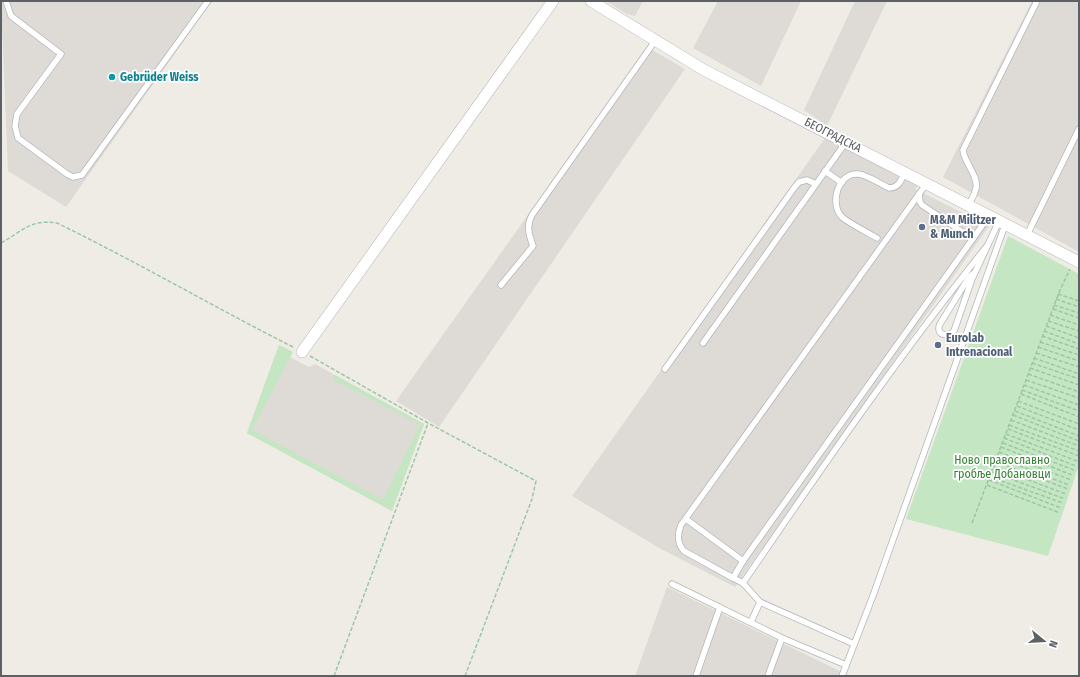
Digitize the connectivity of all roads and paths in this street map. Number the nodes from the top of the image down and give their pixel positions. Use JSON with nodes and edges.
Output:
{"nodes":[{"id":1,"x":6,"y":1,"type":"edge"},
{"id":2,"x":208,"y":1,"type":"edge"},
{"id":3,"x":553,"y":1,"type":"edge"},
{"id":4,"x":591,"y":1,"type":"edge"},
{"id":5,"x":1037,"y":1,"type":"edge"},
{"id":6,"x":656,"y":42,"type":"junction"},
{"id":7,"x":1079,"y":129,"type":"edge"},
{"id":8,"x":846,"y":142,"type":"junction"},
{"id":9,"x":825,"y":172,"type":"junction"},
{"id":10,"x":905,"y":172,"type":"junction"},
{"id":11,"x":842,"y":182,"type":"junction"},
{"id":12,"x":927,"y":183,"type":"junction"},
{"id":13,"x":816,"y":184,"type":"junction"},
{"id":14,"x":919,"y":194,"type":"junction"},
{"id":15,"x":969,"y":205,"type":"junction"},
{"id":16,"x":998,"y":221,"type":"junction"},
{"id":17,"x":1026,"y":235,"type":"junction"},
{"id":18,"x":877,"y":238,"type":"dead end"},
{"id":19,"x":973,"y":239,"type":"junction"},
{"id":20,"x":1,"y":243,"type":"edge"},
{"id":21,"x":987,"y":246,"type":"junction"},
{"id":22,"x":1077,"y":261,"type":"edge"},
{"id":23,"x":975,"y":272,"type":"junction"},
{"id":24,"x":501,"y":286,"type":"dead end"},
{"id":25,"x":1058,"y":294,"type":"junction"},
{"id":26,"x":1056,"y":299,"type":"junction"},
{"id":27,"x":1079,"y":301,"type":"edge"},
{"id":28,"x":1054,"y":304,"type":"junction"},
{"id":29,"x":1079,"y":307,"type":"edge"},
{"id":30,"x":1053,"y":309,"type":"junction"},
{"id":31,"x":1079,"y":313,"type":"edge"},
{"id":32,"x":1050,"y":315,"type":"junction"},
{"id":33,"x":1079,"y":318,"type":"edge"},
{"id":34,"x":1048,"y":321,"type":"junction"},
{"id":35,"x":1079,"y":325,"type":"edge"},
{"id":36,"x":1046,"y":326,"type":"junction"},
{"id":37,"x":1079,"y":331,"type":"edge"},
{"id":38,"x":1044,"y":332,"type":"junction"},
{"id":39,"x":1042,"y":336,"type":"junction"},
{"id":40,"x":1079,"y":338,"type":"edge"},
{"id":41,"x":1040,"y":342,"type":"junction"},
{"id":42,"x":703,"y":343,"type":"dead end"},
{"id":43,"x":1079,"y":344,"type":"edge"},
{"id":44,"x":1038,"y":347,"type":"junction"},
{"id":45,"x":1079,"y":349,"type":"edge"},
{"id":46,"x":302,"y":352,"type":"junction"},
{"id":47,"x":1036,"y":353,"type":"junction"},
{"id":48,"x":1079,"y":355,"type":"edge"},
{"id":49,"x":1034,"y":358,"type":"junction"},
{"id":50,"x":1079,"y":361,"type":"edge"},
{"id":51,"x":1032,"y":363,"type":"junction"},
{"id":52,"x":1079,"y":367,"type":"edge"},
{"id":53,"x":1030,"y":368,"type":"junction"},
{"id":54,"x":665,"y":369,"type":"dead end"},
{"id":55,"x":1028,"y":374,"type":"junction"},
{"id":56,"x":1079,"y":374,"type":"edge"},
{"id":57,"x":1079,"y":379,"type":"edge"},
{"id":58,"x":1026,"y":380,"type":"junction"},
{"id":59,"x":1024,"y":385,"type":"junction"},
{"id":60,"x":1079,"y":385,"type":"edge"},
{"id":61,"x":1022,"y":390,"type":"junction"},
{"id":62,"x":1079,"y":392,"type":"edge"},
{"id":63,"x":1021,"y":394,"type":"junction"},
{"id":64,"x":1079,"y":398,"type":"edge"},
{"id":65,"x":1018,"y":401,"type":"junction"},
{"id":66,"x":1079,"y":405,"type":"edge"},
{"id":67,"x":1017,"y":406,"type":"junction"},
{"id":68,"x":1015,"y":410,"type":"junction"},
{"id":69,"x":1079,"y":411,"type":"edge"},
{"id":70,"x":1013,"y":415,"type":"junction"},
{"id":71,"x":1079,"y":417,"type":"edge"},
{"id":72,"x":1011,"y":420,"type":"junction"},
{"id":73,"x":428,"y":423,"type":"junction"},
{"id":74,"x":1079,"y":424,"type":"edge"},
{"id":75,"x":1009,"y":425,"type":"junction"},
{"id":76,"x":1008,"y":429,"type":"junction"},
{"id":77,"x":1079,"y":430,"type":"edge"},
{"id":78,"x":1006,"y":434,"type":"junction"},
{"id":79,"x":1079,"y":436,"type":"edge"},
{"id":80,"x":1004,"y":438,"type":"junction"},
{"id":81,"x":1079,"y":441,"type":"edge"},
{"id":82,"x":1003,"y":443,"type":"junction"},
{"id":83,"x":1079,"y":446,"type":"edge"},
{"id":84,"x":1001,"y":447,"type":"junction"},
{"id":85,"x":1079,"y":451,"type":"edge"},
{"id":86,"x":999,"y":452,"type":"junction"},
{"id":87,"x":1079,"y":456,"type":"edge"},
{"id":88,"x":997,"y":457,"type":"junction"},
{"id":89,"x":1077,"y":461,"type":"dead end"},
{"id":90,"x":996,"y":462,"type":"junction"},
{"id":91,"x":1076,"y":466,"type":"dead end"},
{"id":92,"x":994,"y":467,"type":"junction"},
{"id":93,"x":1074,"y":470,"type":"dead end"},
{"id":94,"x":992,"y":472,"type":"junction"},
{"id":95,"x":1072,"y":475,"type":"dead end"},
{"id":96,"x":990,"y":476,"type":"junction"},
{"id":97,"x":989,"y":480,"type":"junction"},
{"id":98,"x":1071,"y":480,"type":"dead end"},
{"id":99,"x":987,"y":485,"type":"junction"},
{"id":100,"x":1069,"y":485,"type":"dead end"},
{"id":101,"x":1068,"y":488,"type":"dead end"},
{"id":102,"x":1066,"y":494,"type":"dead end"},
{"id":103,"x":1064,"y":499,"type":"dead end"},
{"id":104,"x":1063,"y":503,"type":"dead end"},
{"id":105,"x":1061,"y":508,"type":"dead end"},
{"id":106,"x":1060,"y":513,"type":"dead end"},
{"id":107,"x":686,"y":519,"type":"junction"},
{"id":108,"x":972,"y":523,"type":"dead end"},
{"id":109,"x":744,"y":561,"type":"junction"},
{"id":110,"x":733,"y":578,"type":"junction"},
{"id":111,"x":672,"y":584,"type":"dead end"},
{"id":112,"x":743,"y":584,"type":"junction"},
{"id":113,"x":760,"y":602,"type":"junction"},
{"id":114,"x":720,"y":608,"type":"junction"},
{"id":115,"x":751,"y":622,"type":"junction"},
{"id":116,"x":782,"y":638,"type":"junction"},
{"id":117,"x":854,"y":644,"type":"junction"},
{"id":118,"x":846,"y":665,"type":"junction"},
{"id":119,"x":334,"y":676,"type":"edge"},
{"id":120,"x":465,"y":676,"type":"edge"},
{"id":121,"x":696,"y":676,"type":"edge"},
{"id":122,"x":768,"y":676,"type":"edge"},
{"id":123,"x":842,"y":676,"type":"edge"}],
"edges":[{"from":1,"to":2,"type":"lane"},
{"from":3,"to":46,"type":"street"},
{"from":4,"to":6,"type":"street","name":"БЕОГРАДСКА"},
{"from":5,"to":15,"type":"lane"},
{"from":6,"to":8,"type":"street","name":"БЕОГРАДСКА"},
{"from":6,"to":24,"type":"lane"},
{"from":7,"to":17,"type":"lane"},
{"from":8,"to":9,"type":"lane"},
{"from":8,"to":10,"type":"street","name":"БЕОГРАДСКА"},
{"from":9,"to":11,"type":"lane"},
{"from":9,"to":13,"type":"lane"},
{"from":10,"to":11,"type":"lane"},
{"from":10,"to":12,"type":"street","name":"БЕОГРАДСКА"},
{"from":11,"to":18,"type":"lane"},
{"from":12,"to":14,"type":"lane"},
{"from":12,"to":15,"type":"street","name":"БЕОГРАДСКА"},
{"from":13,"to":42,"type":"lane"},
{"from":13,"to":54,"type":"lane"},
{"from":14,"to":19,"type":"lane"},
{"from":14,"to":107,"type":"lane"},
{"from":15,"to":16,"type":"street","name":"БЕОГРАДСКА"},
{"from":16,"to":17,"type":"street","name":"БЕОГРАДСКА"},
{"from":16,"to":19,"type":"lane"},
{"from":16,"to":21,"type":"lane"},
{"from":16,"to":117,"type":"lane"},
{"from":17,"to":22,"type":"street","name":"БЕОГРАДСКА"},
{"from":19,"to":109,"type":"lane"},
{"from":20,"to":46,"type":"path"},
{"from":21,"to":23,"type":"lane"},
{"from":21,"to":112,"type":"lane"},
{"from":22,"to":25,"type":"path"},
{"from":23,"to":23,"type":"lane"},
{"from":25,"to":26,"type":"path"},
{"from":25,"to":27,"type":"path"},
{"from":26,"to":28,"type":"path"},
{"from":26,"to":29,"type":"path"},
{"from":28,"to":30,"type":"path"},
{"from":28,"to":31,"type":"path"},
{"from":30,"to":32,"type":"path"},
{"from":30,"to":33,"type":"path"},
{"from":32,"to":34,"type":"path"},
{"from":32,"to":35,"type":"path"},
{"from":34,"to":36,"type":"path"},
{"from":34,"to":37,"type":"path"},
{"from":36,"to":38,"type":"path"},
{"from":36,"to":40,"type":"path"},
{"from":38,"to":39,"type":"path"},
{"from":38,"to":43,"type":"path"},
{"from":39,"to":41,"type":"path"},
{"from":39,"to":45,"type":"path"},
{"from":41,"to":44,"type":"path"},
{"from":41,"to":48,"type":"path"},
{"from":44,"to":47,"type":"path"},
{"from":44,"to":50,"type":"path"},
{"from":46,"to":73,"type":"path"},
{"from":47,"to":49,"type":"path"},
{"from":47,"to":52,"type":"path"},
{"from":49,"to":51,"type":"path"},
{"from":49,"to":56,"type":"path"},
{"from":51,"to":53,"type":"path"},
{"from":51,"to":57,"type":"path"},
{"from":53,"to":55,"type":"path"},
{"from":53,"to":60,"type":"path"},
{"from":55,"to":58,"type":"path"},
{"from":55,"to":62,"type":"path"},
{"from":58,"to":59,"type":"path"},
{"from":58,"to":64,"type":"path"},
{"from":59,"to":61,"type":"path"},
{"from":59,"to":66,"type":"path"},
{"from":61,"to":63,"type":"path"},
{"from":61,"to":69,"type":"path"},
{"from":63,"to":65,"type":"path"},
{"from":63,"to":71,"type":"path"},
{"from":65,"to":67,"type":"path"},
{"from":65,"to":74,"type":"path"},
{"from":67,"to":68,"type":"path"},
{"from":67,"to":77,"type":"path"},
{"from":68,"to":70,"type":"path"},
{"from":68,"to":79,"type":"path"},
{"from":70,"to":72,"type":"path"},
{"from":70,"to":81,"type":"path"},
{"from":72,"to":75,"type":"path"},
{"from":72,"to":83,"type":"path"},
{"from":73,"to":119,"type":"path"},
{"from":73,"to":120,"type":"path"},
{"from":75,"to":76,"type":"path"},
{"from":75,"to":85,"type":"path"},
{"from":76,"to":78,"type":"path"},
{"from":76,"to":87,"type":"path"},
{"from":78,"to":80,"type":"path"},
{"from":78,"to":89,"type":"path"},
{"from":80,"to":82,"type":"path"},
{"from":80,"to":91,"type":"path"},
{"from":82,"to":84,"type":"path"},
{"from":82,"to":93,"type":"path"},
{"from":84,"to":86,"type":"path"},
{"from":84,"to":95,"type":"path"},
{"from":86,"to":88,"type":"path"},
{"from":86,"to":98,"type":"path"},
{"from":88,"to":90,"type":"path"},
{"from":88,"to":100,"type":"path"},
{"from":90,"to":92,"type":"path"},
{"from":90,"to":101,"type":"path"},
{"from":92,"to":94,"type":"path"},
{"from":92,"to":102,"type":"path"},
{"from":94,"to":96,"type":"path"},
{"from":94,"to":103,"type":"path"},
{"from":96,"to":97,"type":"path"},
{"from":96,"to":104,"type":"path"},
{"from":97,"to":99,"type":"path"},
{"from":97,"to":105,"type":"path"},
{"from":99,"to":106,"type":"path"},
{"from":99,"to":108,"type":"path"},
{"from":107,"to":109,"type":"lane"},
{"from":107,"to":110,"type":"lane"},
{"from":109,"to":110,"type":"lane"},
{"from":110,"to":112,"type":"lane"},
{"from":111,"to":114,"type":"lane"},
{"from":112,"to":113,"type":"lane"},
{"from":113,"to":115,"type":"lane"},
{"from":113,"to":117,"type":"lane"},
{"from":114,"to":115,"type":"lane"},
{"from":114,"to":121,"type":"lane"},
{"from":115,"to":116,"type":"lane"},
{"from":116,"to":118,"type":"lane"},
{"from":116,"to":122,"type":"lane"},
{"from":117,"to":118,"type":"lane"},
{"from":118,"to":123,"type":"lane"}]}
